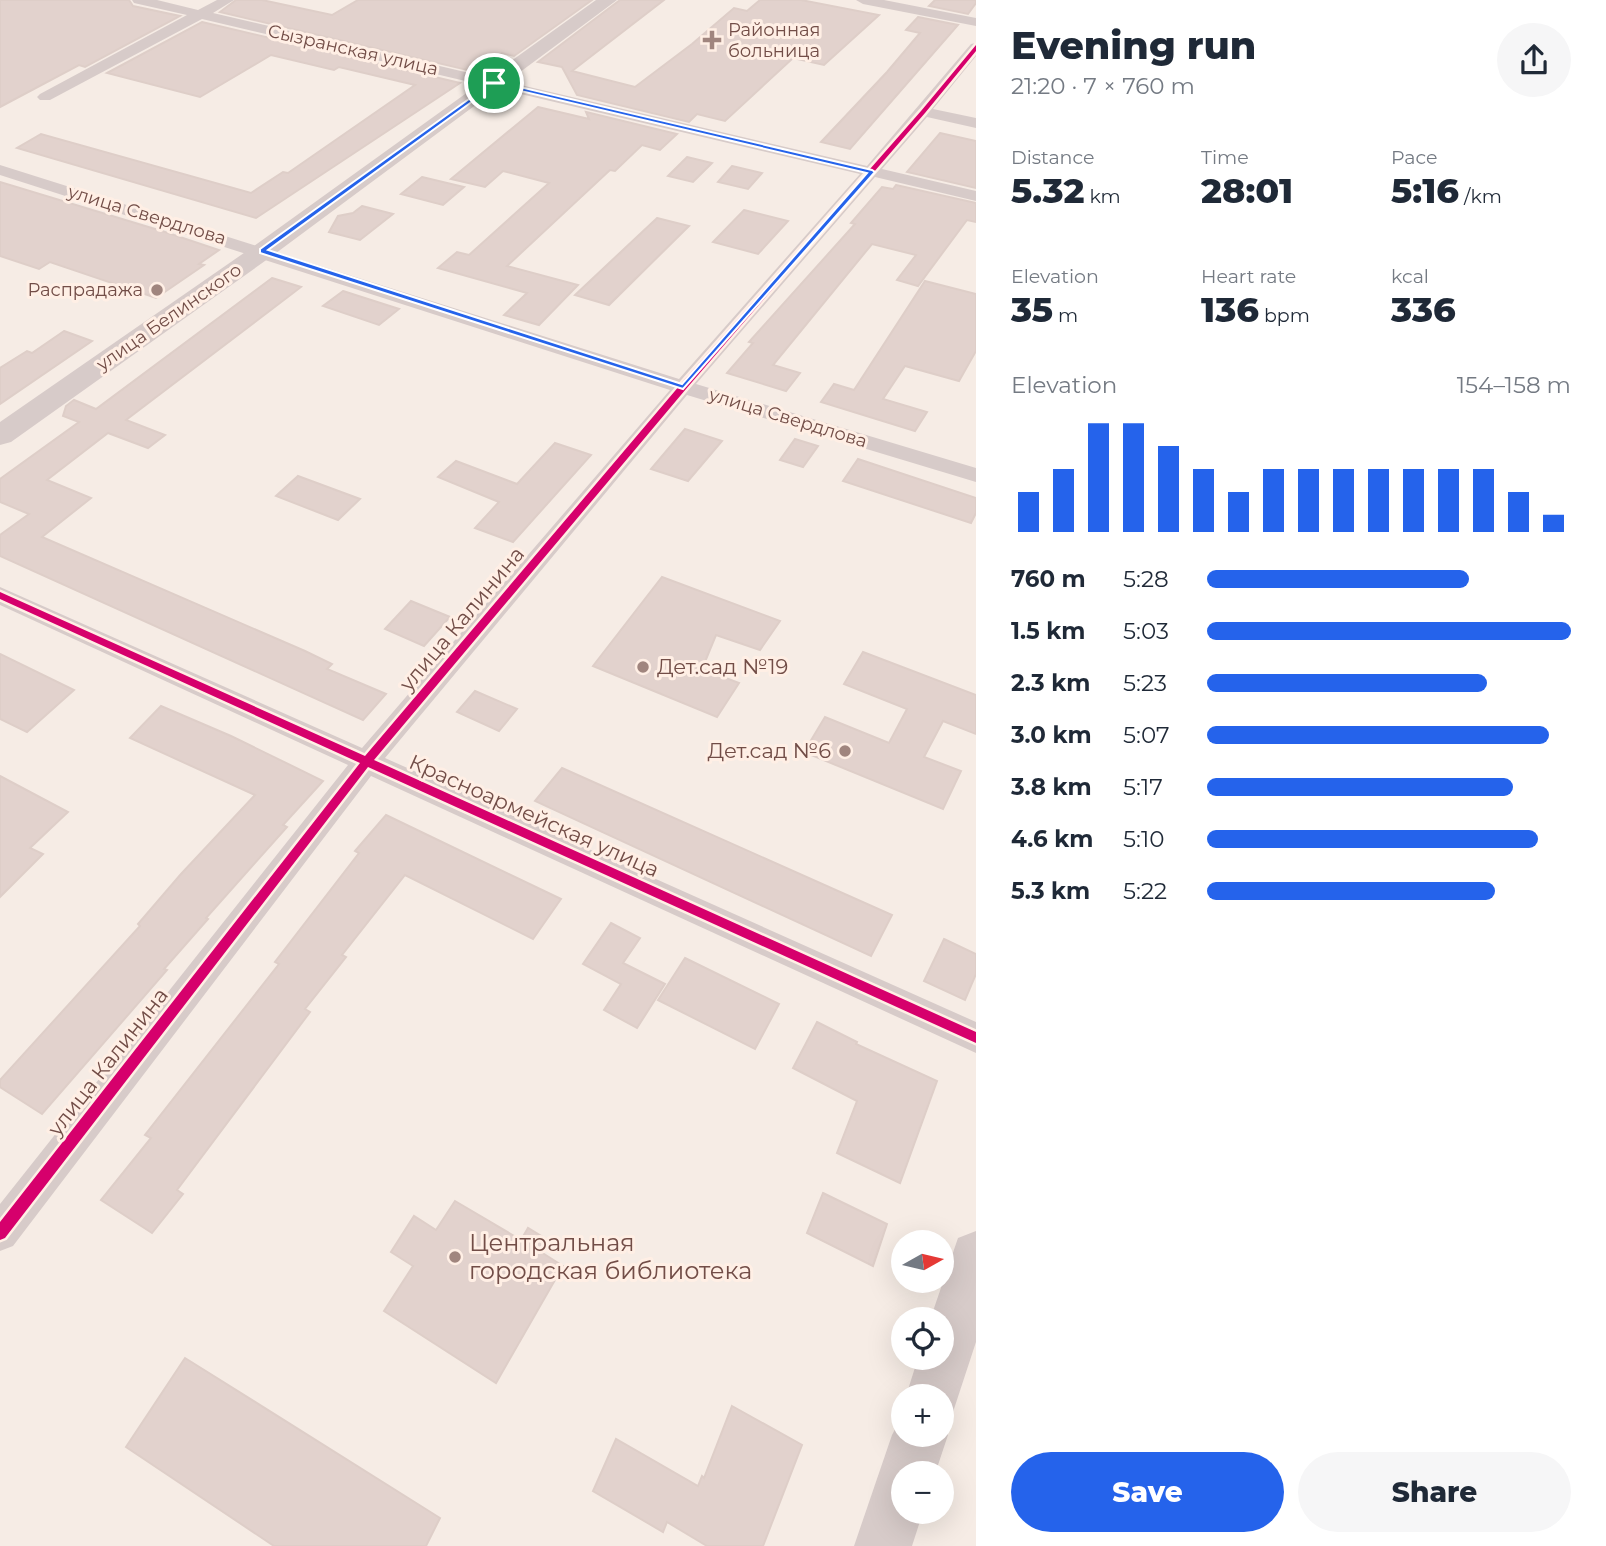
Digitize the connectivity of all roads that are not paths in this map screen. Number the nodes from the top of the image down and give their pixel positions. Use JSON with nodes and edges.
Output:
{"nodes":[{"id":1,"x":139,"y":0,"type":"edge"},
{"id":2,"x":228,"y":0,"type":"edge"},
{"id":3,"x":608,"y":0,"type":"edge"},
{"id":4,"x":863,"y":0,"type":"edge"},
{"id":5,"x":201,"y":15,"type":"junction"},
{"id":6,"x":976,"y":22,"type":"edge"},
{"id":7,"x":976,"y":47,"type":"edge"},
{"id":8,"x":494,"y":83,"type":"junction"},
{"id":9,"x":46,"y":97,"type":"dead end"},
{"id":10,"x":923,"y":112,"type":"junction"},
{"id":11,"x":976,"y":123,"type":"edge"},
{"id":12,"x":0,"y":170,"type":"edge"},
{"id":13,"x":872,"y":172,"type":"junction"},
{"id":14,"x":976,"y":196,"type":"edge"},
{"id":15,"x":262,"y":251,"type":"junction"},
{"id":16,"x":683,"y":387,"type":"junction"},
{"id":17,"x":0,"y":436,"type":"edge"},
{"id":18,"x":976,"y":475,"type":"edge"},
{"id":19,"x":0,"y":595,"type":"edge"},
{"id":20,"x":367,"y":761,"type":"junction"},
{"id":21,"x":976,"y":1038,"type":"edge"},
{"id":22,"x":0,"y":1233,"type":"edge"},
{"id":23,"x":976,"y":1256,"type":"edge"},
{"id":24,"x":937,"y":1384,"type":"edge"},
{"id":25,"x":891,"y":1522,"type":"edge"},
{"id":26,"x":883,"y":1546,"type":"edge"}],
"edges":[{"from":1,"to":5,"type":"street","name":"Сызранская улица"},
{"from":2,"to":5,"type":"street"},
{"from":3,"to":8,"type":"street","name":"улица Белинского"},
{"from":4,"to":6,"type":"street"},
{"from":5,"to":8,"type":"street","name":"Сызранская улица"},
{"from":5,"to":9,"type":"street"},
{"from":7,"to":10,"type":"street","name":"улица Калинина"},
{"from":8,"to":13,"type":"street","name":"Сызранская улица"},
{"from":8,"to":15,"type":"street","name":"улица Белинского"},
{"from":10,"to":11,"type":"street"},
{"from":10,"to":13,"type":"street","name":"улица Калинина"},
{"from":12,"to":15,"type":"street","name":"улица Свердлова"},
{"from":13,"to":14,"type":"street","name":"Сызранская улица"},
{"from":13,"to":16,"type":"street","name":"улица Калинина"},
{"from":15,"to":16,"type":"street","name":"улица Свердлова"},
{"from":15,"to":17,"type":"street","name":"улица Белинского"},
{"from":16,"to":18,"type":"street","name":"улица Свердлова"},
{"from":16,"to":20,"type":"street","name":"улица Калинина"},
{"from":19,"to":20,"type":"street","name":"Красноармейская улица"},
{"from":20,"to":21,"type":"street","name":"Красноармейская улица"},
{"from":20,"to":22,"type":"street","name":"улица Калинина"},
{"from":23,"to":24,"type":"street"},
{"from":25,"to":26,"type":"street"}]}
